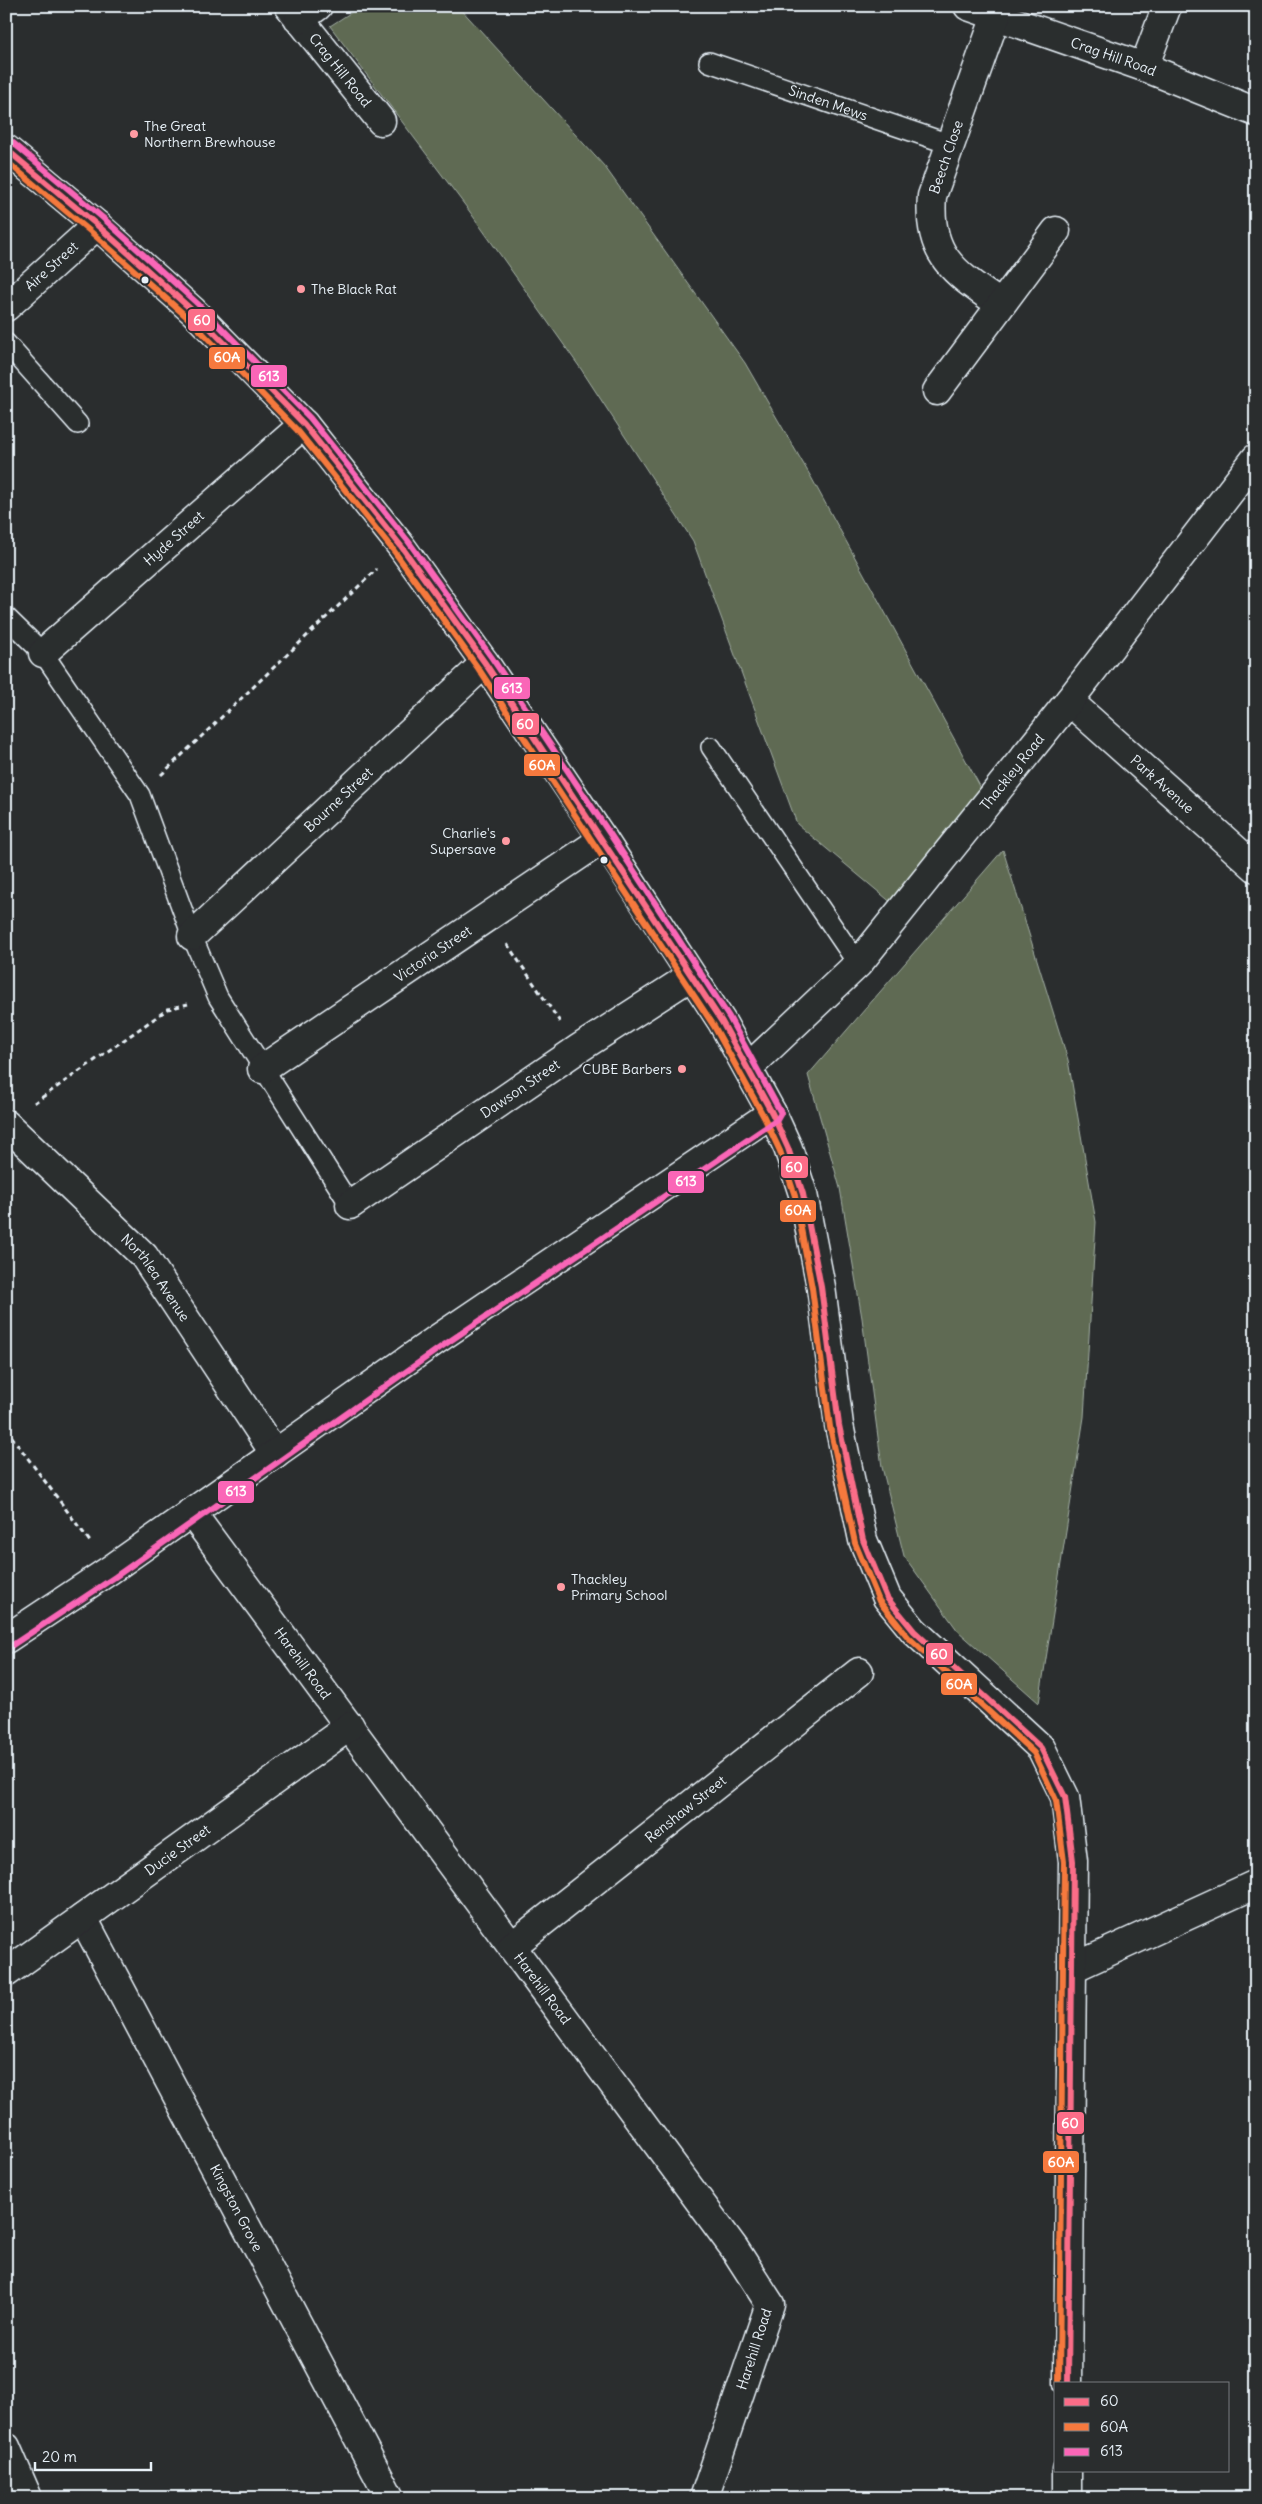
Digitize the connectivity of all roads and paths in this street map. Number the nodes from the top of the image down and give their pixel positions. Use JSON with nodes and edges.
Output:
{"nodes":[{"id":1,"x":968,"y":6,"type":"edge"},
{"id":2,"x":1167,"y":6,"type":"edge"},
{"id":3,"x":302,"y":11,"type":"edge"},
{"id":4,"x":996,"y":16,"type":"junction"},
{"id":5,"x":709,"y":62,"type":"dead end"},
{"id":6,"x":1144,"y":67,"type":"junction"},
{"id":7,"x":1256,"y":112,"type":"edge"},
{"id":8,"x":381,"y":121,"type":"dead end"},
{"id":9,"x":949,"y":144,"type":"junction"},
{"id":10,"x":6,"y":149,"type":"edge"},
{"id":11,"x":97,"y":225,"type":"junction"},
{"id":12,"x":1056,"y":231,"type":"dead end"},
{"id":13,"x":1000,"y":304,"type":"junction"},
{"id":14,"x":6,"y":307,"type":"edge"},
{"id":15,"x":6,"y":343,"type":"edge"},
{"id":16,"x":936,"y":391,"type":"dead end"},
{"id":17,"x":78,"y":424,"type":"dead end"},
{"id":18,"x":304,"y":424,"type":"junction"},
{"id":19,"x":1256,"y":458,"type":"edge"},
{"id":20,"x":400,"y":546,"type":"junction"},
{"id":21,"x":6,"y":617,"type":"edge"},
{"id":22,"x":43,"y":653,"type":"junction"},
{"id":23,"x":485,"y":664,"type":"junction"},
{"id":24,"x":1069,"y":702,"type":"junction"},
{"id":25,"x":711,"y":747,"type":"dead end"},
{"id":26,"x":140,"y":795,"type":"junction"},
{"id":27,"x":603,"y":839,"type":"junction"},
{"id":28,"x":1256,"y":868,"type":"edge"},
{"id":29,"x":488,"y":916,"type":"junction"},
{"id":30,"x":192,"y":936,"type":"junction"},
{"id":31,"x":858,"y":964,"type":"junction"},
{"id":32,"x":692,"y":976,"type":"junction"},
{"id":33,"x":168,"y":1009,"type":"dead end"},
{"id":34,"x":578,"y":1050,"type":"junction"},
{"id":35,"x":749,"y":1067,"type":"junction"},
{"id":36,"x":262,"y":1069,"type":"junction"},
{"id":37,"x":30,"y":1106,"type":"dead end"},
{"id":38,"x":772,"y":1113,"type":"junction"},
{"id":39,"x":6,"y":1124,"type":"edge"},
{"id":40,"x":350,"y":1205,"type":"joint"},
{"id":41,"x":6,"y":1429,"type":"edge"},
{"id":42,"x":275,"y":1454,"type":"junction"},
{"id":43,"x":191,"y":1512,"type":"junction"},
{"id":44,"x":110,"y":1570,"type":"junction"},
{"id":45,"x":6,"y":1639,"type":"edge"},
{"id":46,"x":859,"y":1672,"type":"dead end"},
{"id":47,"x":350,"y":1726,"type":"junction"},
{"id":48,"x":1256,"y":1884,"type":"edge"},
{"id":49,"x":83,"y":1918,"type":"junction"},
{"id":50,"x":512,"y":1946,"type":"junction"},
{"id":51,"x":1073,"y":1968,"type":"junction"},
{"id":52,"x":6,"y":1973,"type":"edge"},
{"id":53,"x":1068,"y":2382,"type":"edge"},
{"id":54,"x":6,"y":2447,"type":"edge"},
{"id":55,"x":1067,"y":2472,"type":"edge"},
{"id":56,"x":28,"y":2498,"type":"edge"},
{"id":57,"x":390,"y":2498,"type":"edge"},
{"id":58,"x":704,"y":2498,"type":"edge"},
{"id":59,"x":1067,"y":2498,"type":"edge"}],
"edges":[{"from":1,"to":4,"type":"street","name":"Crag Hill Road"},
{"from":2,"to":6,"type":"street"},
{"from":3,"to":8,"type":"street","name":"Crag Hill Road"},
{"from":4,"to":6,"type":"street","name":"Crag Hill Road"},
{"from":4,"to":9,"type":"street","name":"Beech Close"},
{"from":5,"to":9,"type":"lane","name":"Sinden Mews"},
{"from":6,"to":7,"type":"street","name":"Crag Hill Road"},
{"from":9,"to":13,"type":"street","name":"Beech Close"},
{"from":10,"to":11,"type":"street"},
{"from":11,"to":14,"type":"street","name":"Aire Street"},
{"from":11,"to":18,"type":"street"},
{"from":12,"to":13,"type":"street"},
{"from":13,"to":16,"type":"street"},
{"from":15,"to":17,"type":"lane"},
{"from":18,"to":20,"type":"street"},
{"from":18,"to":22,"type":"street","name":"Hyde Street"},
{"from":19,"to":24,"type":"street","name":"Thackley Road"},
{"from":20,"to":23,"type":"street"},
{"from":20,"to":26,"type":"path"},
{"from":21,"to":22,"type":"lane"},
{"from":22,"to":26,"type":"lane"},
{"from":23,"to":27,"type":"street"},
{"from":23,"to":30,"type":"street","name":"Bourne Street"},
{"from":24,"to":28,"type":"street","name":"Park Avenue"},
{"from":24,"to":31,"type":"street","name":"Thackley Road"},
{"from":25,"to":31,"type":"lane"},
{"from":26,"to":30,"type":"lane"},
{"from":27,"to":29,"type":"street","name":"Victoria Street"},
{"from":27,"to":32,"type":"street"},
{"from":29,"to":34,"type":"path"},
{"from":29,"to":36,"type":"street","name":"Victoria Street"},
{"from":30,"to":36,"type":"lane"},
{"from":31,"to":35,"type":"street","name":"Thackley Road"},
{"from":32,"to":34,"type":"street","name":"Dawson Street"},
{"from":32,"to":35,"type":"street"},
{"from":33,"to":37,"type":"path"},
{"from":34,"to":40,"type":"street","name":"Dawson Street"},
{"from":35,"to":38,"type":"street"},
{"from":36,"to":40,"type":"lane"},
{"from":38,"to":42,"type":"street"},
{"from":38,"to":51,"type":"street"},
{"from":39,"to":42,"type":"street","name":"Northlea Avenue"},
{"from":41,"to":44,"type":"path"},
{"from":42,"to":43,"type":"street"},
{"from":43,"to":44,"type":"street"},
{"from":43,"to":47,"type":"street","name":"Harehill Road"},
{"from":44,"to":45,"type":"street"},
{"from":46,"to":50,"type":"street","name":"Renshaw Street"},
{"from":47,"to":49,"type":"street","name":"Ducie Street"},
{"from":47,"to":50,"type":"street","name":"Harehill Road"},
{"from":48,"to":51,"type":"street"},
{"from":49,"to":52,"type":"street","name":"Ducie Street"},
{"from":49,"to":57,"type":"street","name":"Kingston Grove"},
{"from":50,"to":58,"type":"street","name":"Harehill Road"},
{"from":51,"to":53,"type":"street"},
{"from":54,"to":56,"type":"street"},
{"from":55,"to":59,"type":"street"}]}
